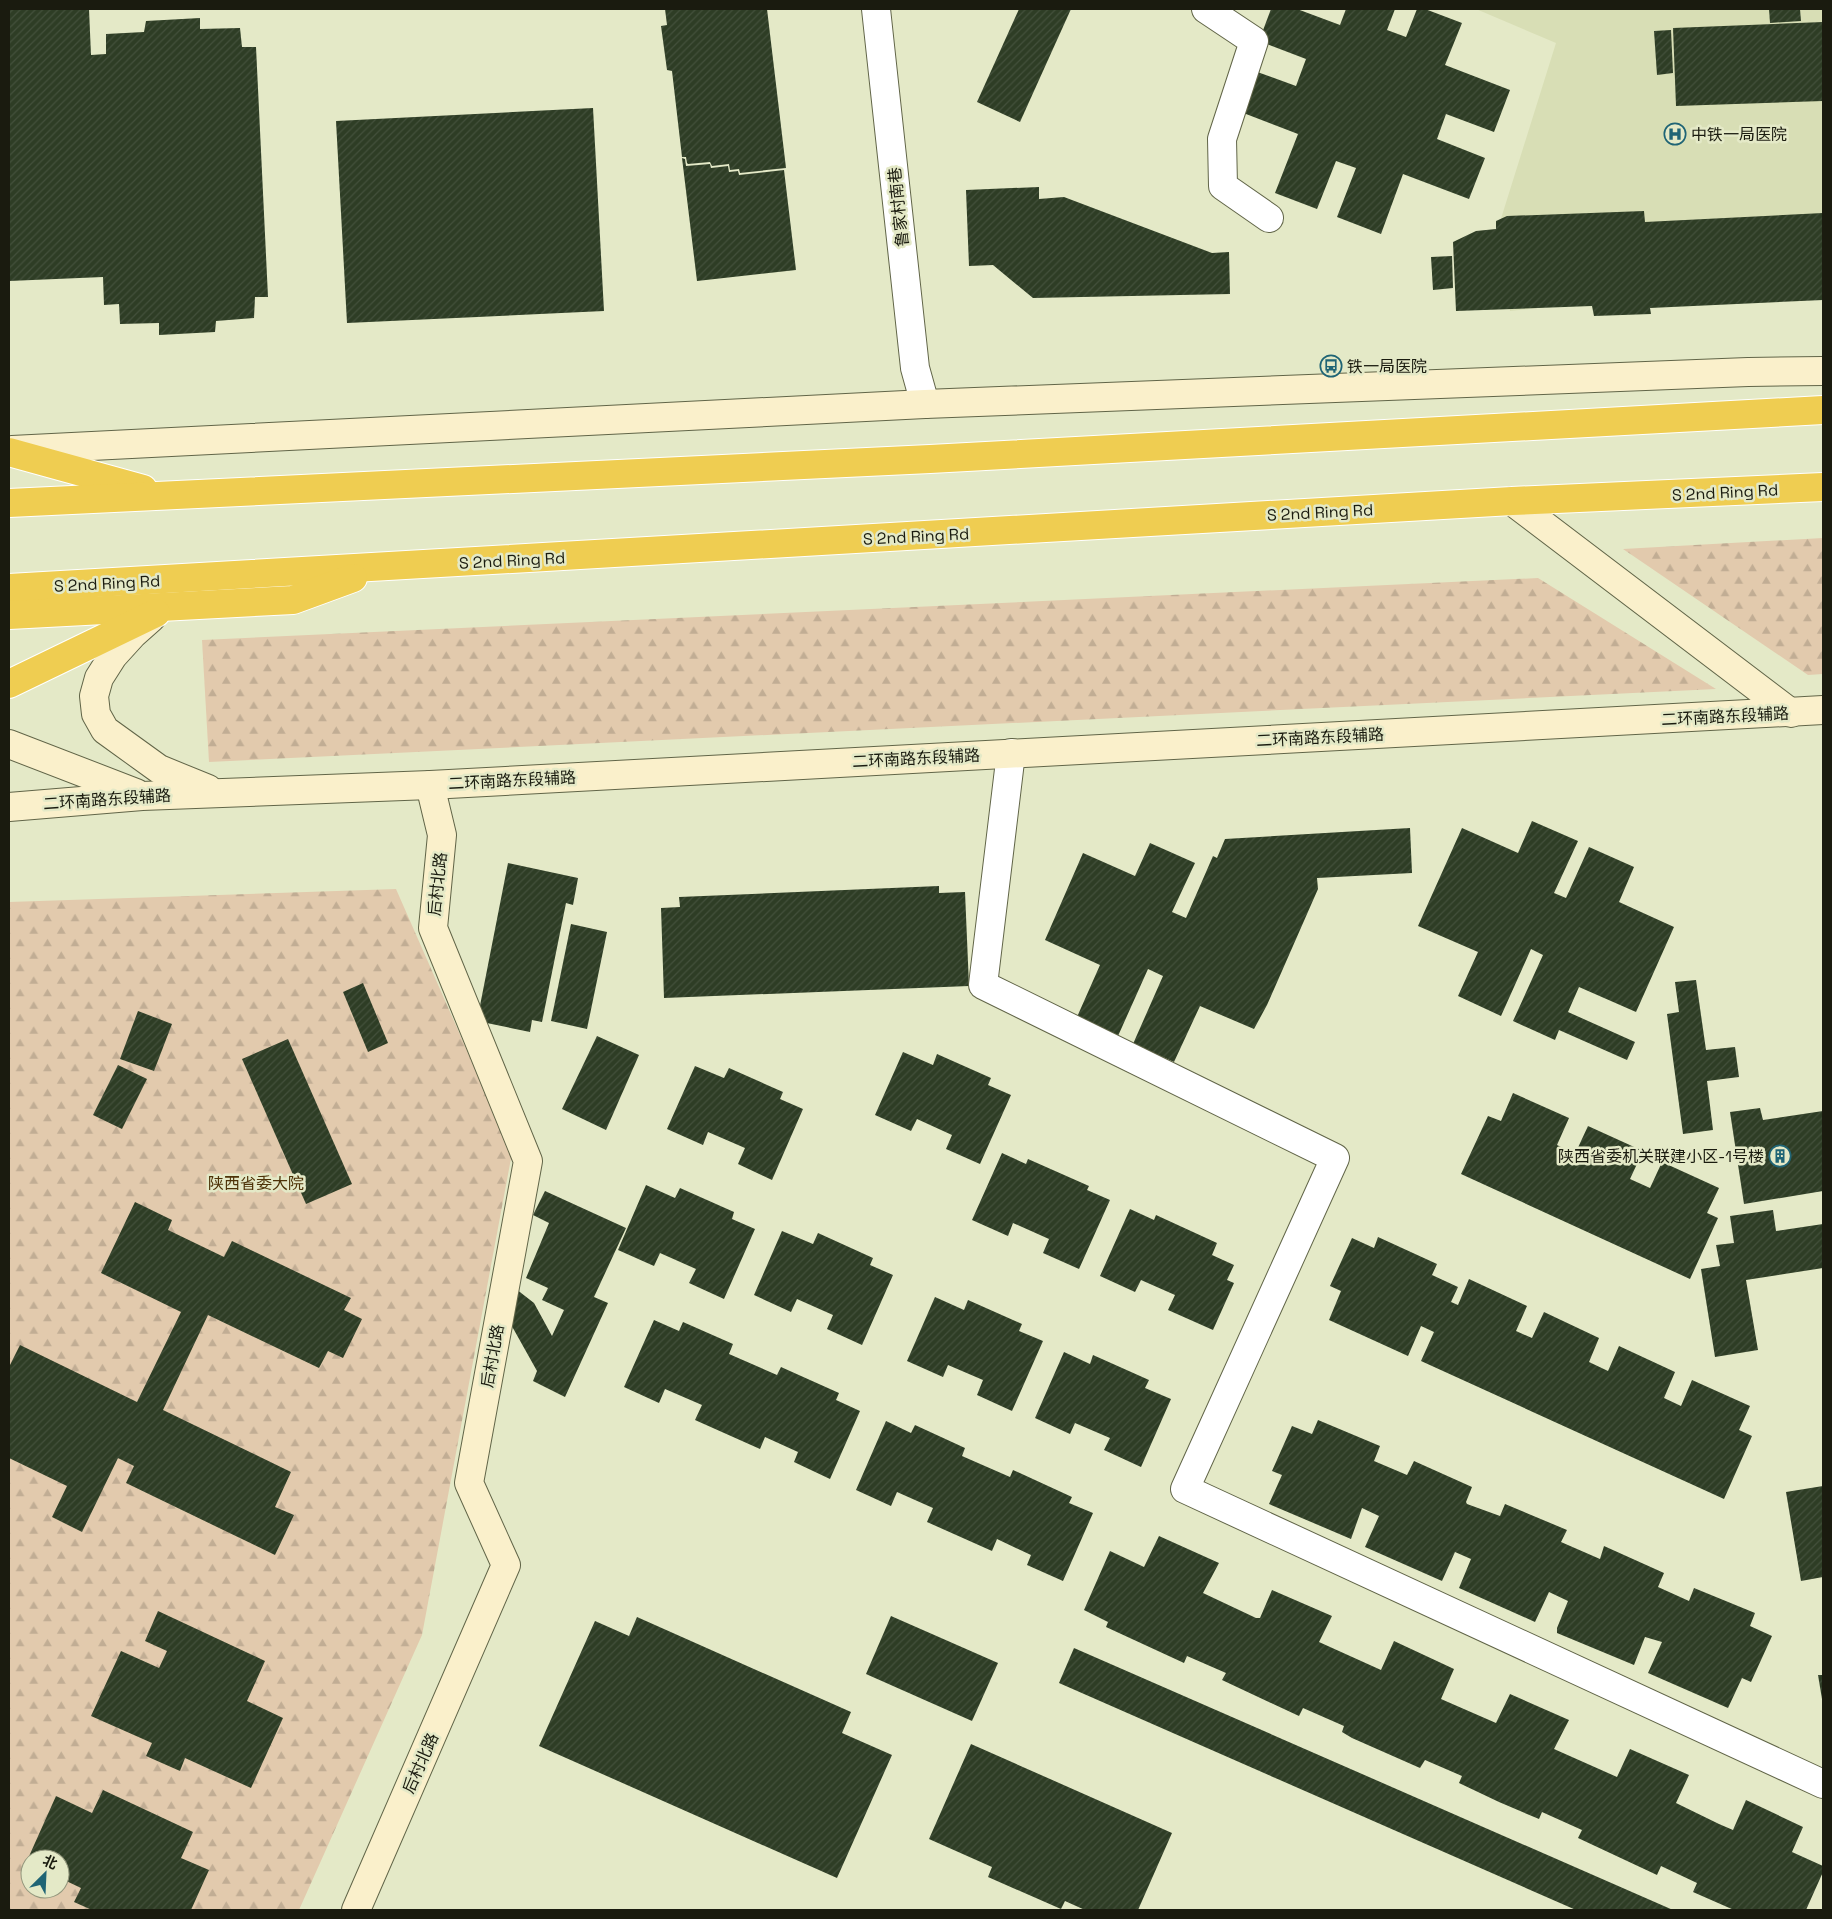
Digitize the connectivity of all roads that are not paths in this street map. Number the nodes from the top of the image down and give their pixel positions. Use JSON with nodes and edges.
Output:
{"nodes":[{"id":1,"x":876,"y":9,"type":"edge"},
{"id":2,"x":1206,"y":9,"type":"edge"},
{"id":3,"x":1269,"y":218,"type":"dead end"},
{"id":4,"x":1823,"y":371,"type":"edge"},
{"id":5,"x":926,"y":404,"type":"junction"},
{"id":6,"x":1823,"y":410,"type":"edge"},
{"id":7,"x":9,"y":451,"type":"edge"},
{"id":8,"x":1823,"y":487,"type":"edge"},
{"id":9,"x":166,"y":496,"type":"junction"},
{"id":10,"x":1512,"y":501,"type":"junction"},
{"id":11,"x":9,"y":503,"type":"edge"},
{"id":12,"x":379,"y":568,"type":"junction"},
{"id":13,"x":9,"y":588,"type":"edge"},
{"id":14,"x":163,"y":610,"type":"junction"},
{"id":15,"x":9,"y":615,"type":"edge"},
{"id":16,"x":9,"y":684,"type":"edge"},
{"id":17,"x":1823,"y":710,"type":"edge"},
{"id":18,"x":1790,"y":713,"type":"junction"},
{"id":19,"x":9,"y":744,"type":"edge"},
{"id":20,"x":1011,"y":753,"type":"junction"},
{"id":21,"x":430,"y":785,"type":"junction"},
{"id":22,"x":217,"y":793,"type":"junction"},
{"id":23,"x":142,"y":796,"type":"junction"},
{"id":24,"x":9,"y":807,"type":"edge"},
{"id":25,"x":1823,"y":1784,"type":"edge"},
{"id":26,"x":356,"y":1910,"type":"edge"}],
"edges":[{"from":1,"to":5,"type":"street","name":"鲁家村南巷"},
{"from":2,"to":3,"type":"street"},
{"from":4,"to":5,"type":"main road"},
{"from":5,"to":7,"type":"main road"},
{"from":6,"to":9,"type":"highway"},
{"from":7,"to":9,"type":"highway"},
{"from":8,"to":10,"type":"highway","name":"S 2nd Ring Rd"},
{"from":9,"to":11,"type":"highway"},
{"from":10,"to":12,"type":"highway","name":"S 2nd Ring Rd"},
{"from":10,"to":18,"type":"main road"},
{"from":12,"to":13,"type":"highway","name":"S 2nd Ring Rd"},
{"from":12,"to":14,"type":"highway"},
{"from":14,"to":15,"type":"highway"},
{"from":14,"to":16,"type":"highway"},
{"from":14,"to":22,"type":"main road"},
{"from":17,"to":18,"type":"main road","name":"二环南路东段辅路"},
{"from":18,"to":20,"type":"main road","name":"二环南路东段辅路"},
{"from":19,"to":23,"type":"main road"},
{"from":20,"to":21,"type":"main road","name":"二环南路东段辅路"},
{"from":20,"to":25,"type":"street"},
{"from":21,"to":22,"type":"main road","name":"二环南路东段辅路"},
{"from":21,"to":26,"type":"main road","name":"后村北路"},
{"from":22,"to":23,"type":"main road","name":"二环南路东段辅路"},
{"from":23,"to":24,"type":"main road","name":"二环南路东段辅路"}]}
